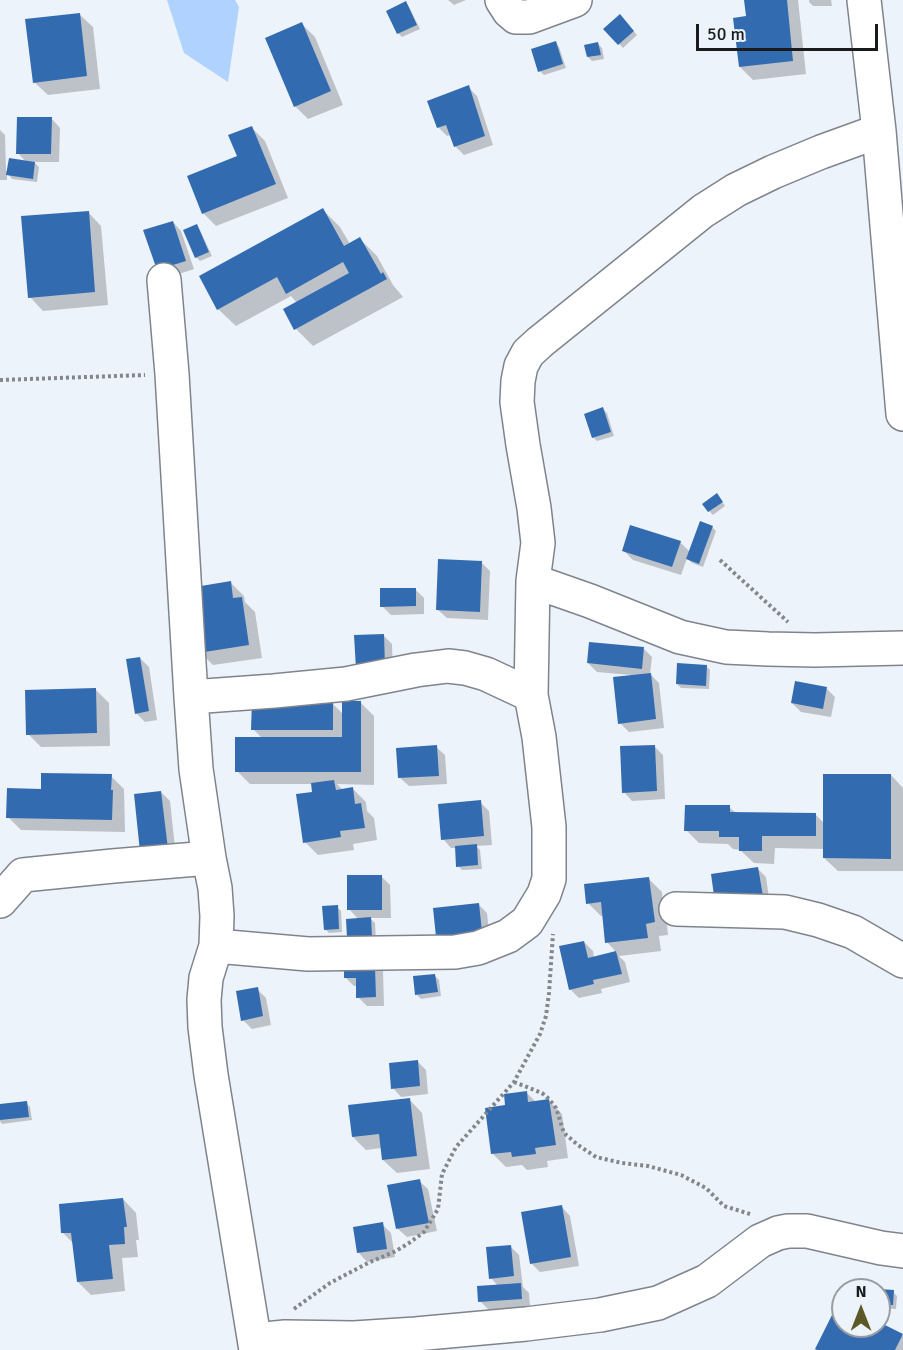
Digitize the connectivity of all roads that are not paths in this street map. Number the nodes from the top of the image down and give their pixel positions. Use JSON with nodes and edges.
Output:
{"nodes":[{"id":1,"x":502,"y":0,"type":"edge"},
{"id":2,"x":575,"y":0,"type":"edge"},
{"id":3,"x":864,"y":0,"type":"edge"},
{"id":4,"x":879,"y":132,"type":"junction"},
{"id":5,"x":164,"y":280,"type":"dead end"},
{"id":6,"x":903,"y":414,"type":"edge"},
{"id":7,"x":533,"y":581,"type":"junction"},
{"id":8,"x":903,"y":648,"type":"edge"},
{"id":9,"x":531,"y":695,"type":"junction"},
{"id":10,"x":191,"y":697,"type":"junction"},
{"id":11,"x":209,"y":858,"type":"junction"},
{"id":12,"x":0,"y":902,"type":"edge"},
{"id":13,"x":676,"y":909,"type":"dead end"},
{"id":14,"x":216,"y":946,"type":"junction"},
{"id":15,"x":903,"y":961,"type":"edge"},
{"id":16,"x":903,"y":1251,"type":"edge"},
{"id":17,"x":265,"y":1342,"type":"edge"}],
"edges":[{"from":1,"to":2,"type":"street"},
{"from":3,"to":4,"type":"street"},
{"from":4,"to":6,"type":"street"},
{"from":4,"to":7,"type":"street"},
{"from":5,"to":10,"type":"street"},
{"from":7,"to":8,"type":"street"},
{"from":7,"to":9,"type":"street"},
{"from":9,"to":10,"type":"street"},
{"from":9,"to":14,"type":"street"},
{"from":10,"to":11,"type":"street"},
{"from":11,"to":12,"type":"street"},
{"from":11,"to":14,"type":"street"},
{"from":13,"to":15,"type":"street"},
{"from":14,"to":17,"type":"street"},
{"from":16,"to":17,"type":"street"}]}
